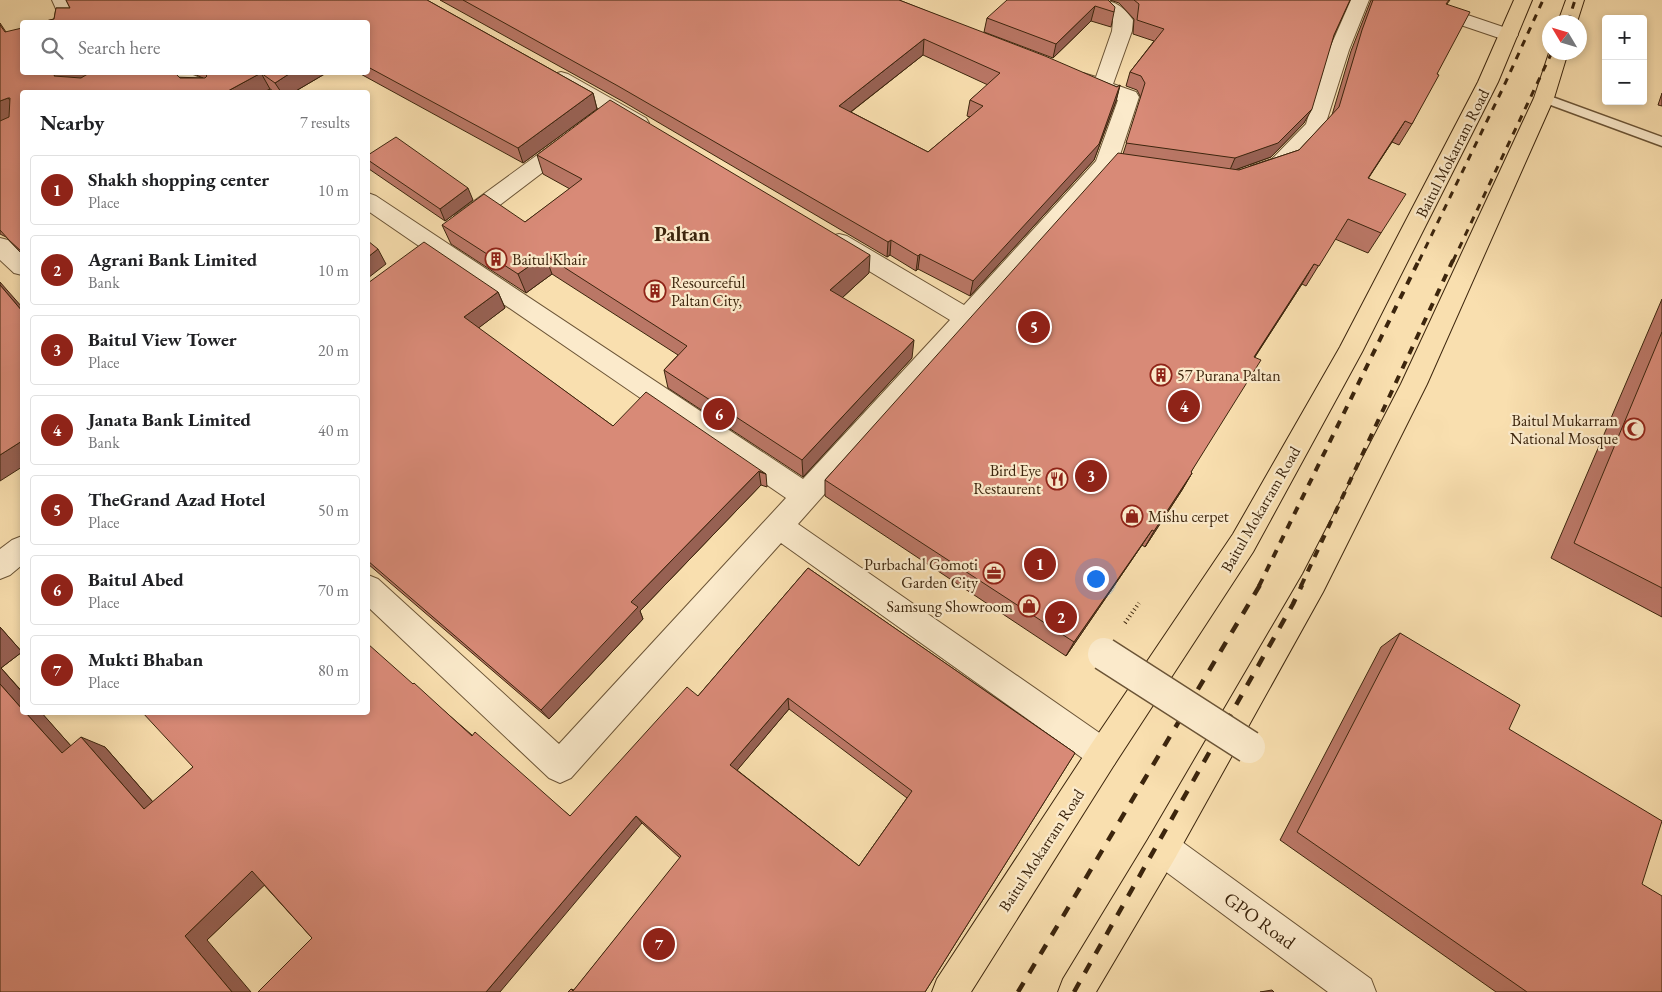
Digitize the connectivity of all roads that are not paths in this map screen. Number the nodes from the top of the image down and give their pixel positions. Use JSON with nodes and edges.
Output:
{"nodes":[{"id":1,"x":61,"y":0,"type":"edge"},
{"id":2,"x":1096,"y":0,"type":"edge"},
{"id":3,"x":1360,"y":0,"type":"edge"},
{"id":4,"x":1381,"y":0,"type":"edge"},
{"id":5,"x":1523,"y":0,"type":"edge"},
{"id":6,"x":1575,"y":0,"type":"edge"},
{"id":7,"x":1570,"y":15,"type":"edge"},
{"id":8,"x":70,"y":20,"type":"edge"},
{"id":9,"x":1508,"y":35,"type":"junction"},
{"id":10,"x":1556,"y":60,"type":"edge"},
{"id":11,"x":548,"y":71,"type":"edge"},
{"id":12,"x":1065,"y":72,"type":"edge"},
{"id":13,"x":180,"y":75,"type":"edge"},
{"id":14,"x":1102,"y":87,"type":"junction"},
{"id":15,"x":203,"y":90,"type":"edge"},
{"id":16,"x":1544,"y":98,"type":"junction"},
{"id":17,"x":598,"y":120,"type":"junction"},
{"id":18,"x":657,"y":134,"type":"edge"},
{"id":19,"x":1662,"y":142,"type":"edge"},
{"id":20,"x":1238,"y":179,"type":"edge"},
{"id":21,"x":370,"y":202,"type":"edge"},
{"id":22,"x":820,"y":231,"type":"edge"},
{"id":23,"x":0,"y":246,"type":"edge"},
{"id":24,"x":425,"y":249,"type":"junction"},
{"id":25,"x":20,"y":265,"type":"edge"},
{"id":26,"x":966,"y":318,"type":"junction"},
{"id":27,"x":806,"y":496,"type":"junction"},
{"id":28,"x":779,"y":526,"type":"junction"},
{"id":29,"x":20,"y":551,"type":"edge"},
{"id":30,"x":0,"y":566,"type":"edge"},
{"id":31,"x":370,"y":590,"type":"edge"},
{"id":32,"x":1104,"y":654,"type":"dead end"},
{"id":33,"x":1249,"y":747,"type":"dead end"},
{"id":34,"x":1102,"y":754,"type":"junction"},
{"id":35,"x":1162,"y":848,"type":"junction"},
{"id":36,"x":950,"y":992,"type":"edge"},
{"id":37,"x":1076,"y":992,"type":"edge"},
{"id":38,"x":1358,"y":992,"type":"edge"}],
"edges":[{"from":1,"to":8,"type":"street"},
{"from":2,"to":14,"type":"street"},
{"from":3,"to":20,"type":"street"},
{"from":4,"to":9,"type":"street"},
{"from":5,"to":9,"type":"main road","name":"Baitul Mokarram Road"},
{"from":6,"to":7,"type":"main road"},
{"from":9,"to":34,"type":"main road","name":"Baitul Mokarram Road"},
{"from":10,"to":16,"type":"main road"},
{"from":11,"to":17,"type":"street"},
{"from":12,"to":14,"type":"street"},
{"from":13,"to":15,"type":"street"},
{"from":14,"to":26,"type":"street"},
{"from":16,"to":19,"type":"lane"},
{"from":16,"to":35,"type":"main road"},
{"from":17,"to":18,"type":"street"},
{"from":17,"to":24,"type":"street"},
{"from":21,"to":24,"type":"street"},
{"from":22,"to":26,"type":"street"},
{"from":23,"to":25,"type":"street"},
{"from":24,"to":27,"type":"street"},
{"from":26,"to":27,"type":"street"},
{"from":27,"to":28,"type":"street"},
{"from":28,"to":31,"type":"street"},
{"from":28,"to":34,"type":"street"},
{"from":29,"to":30,"type":"street"},
{"from":32,"to":33,"type":"street","bridge":true},
{"from":34,"to":36,"type":"main road","name":"Baitul Mokarram Road"},
{"from":35,"to":37,"type":"main road"},
{"from":35,"to":38,"type":"street","name":"GPO Road"}]}
